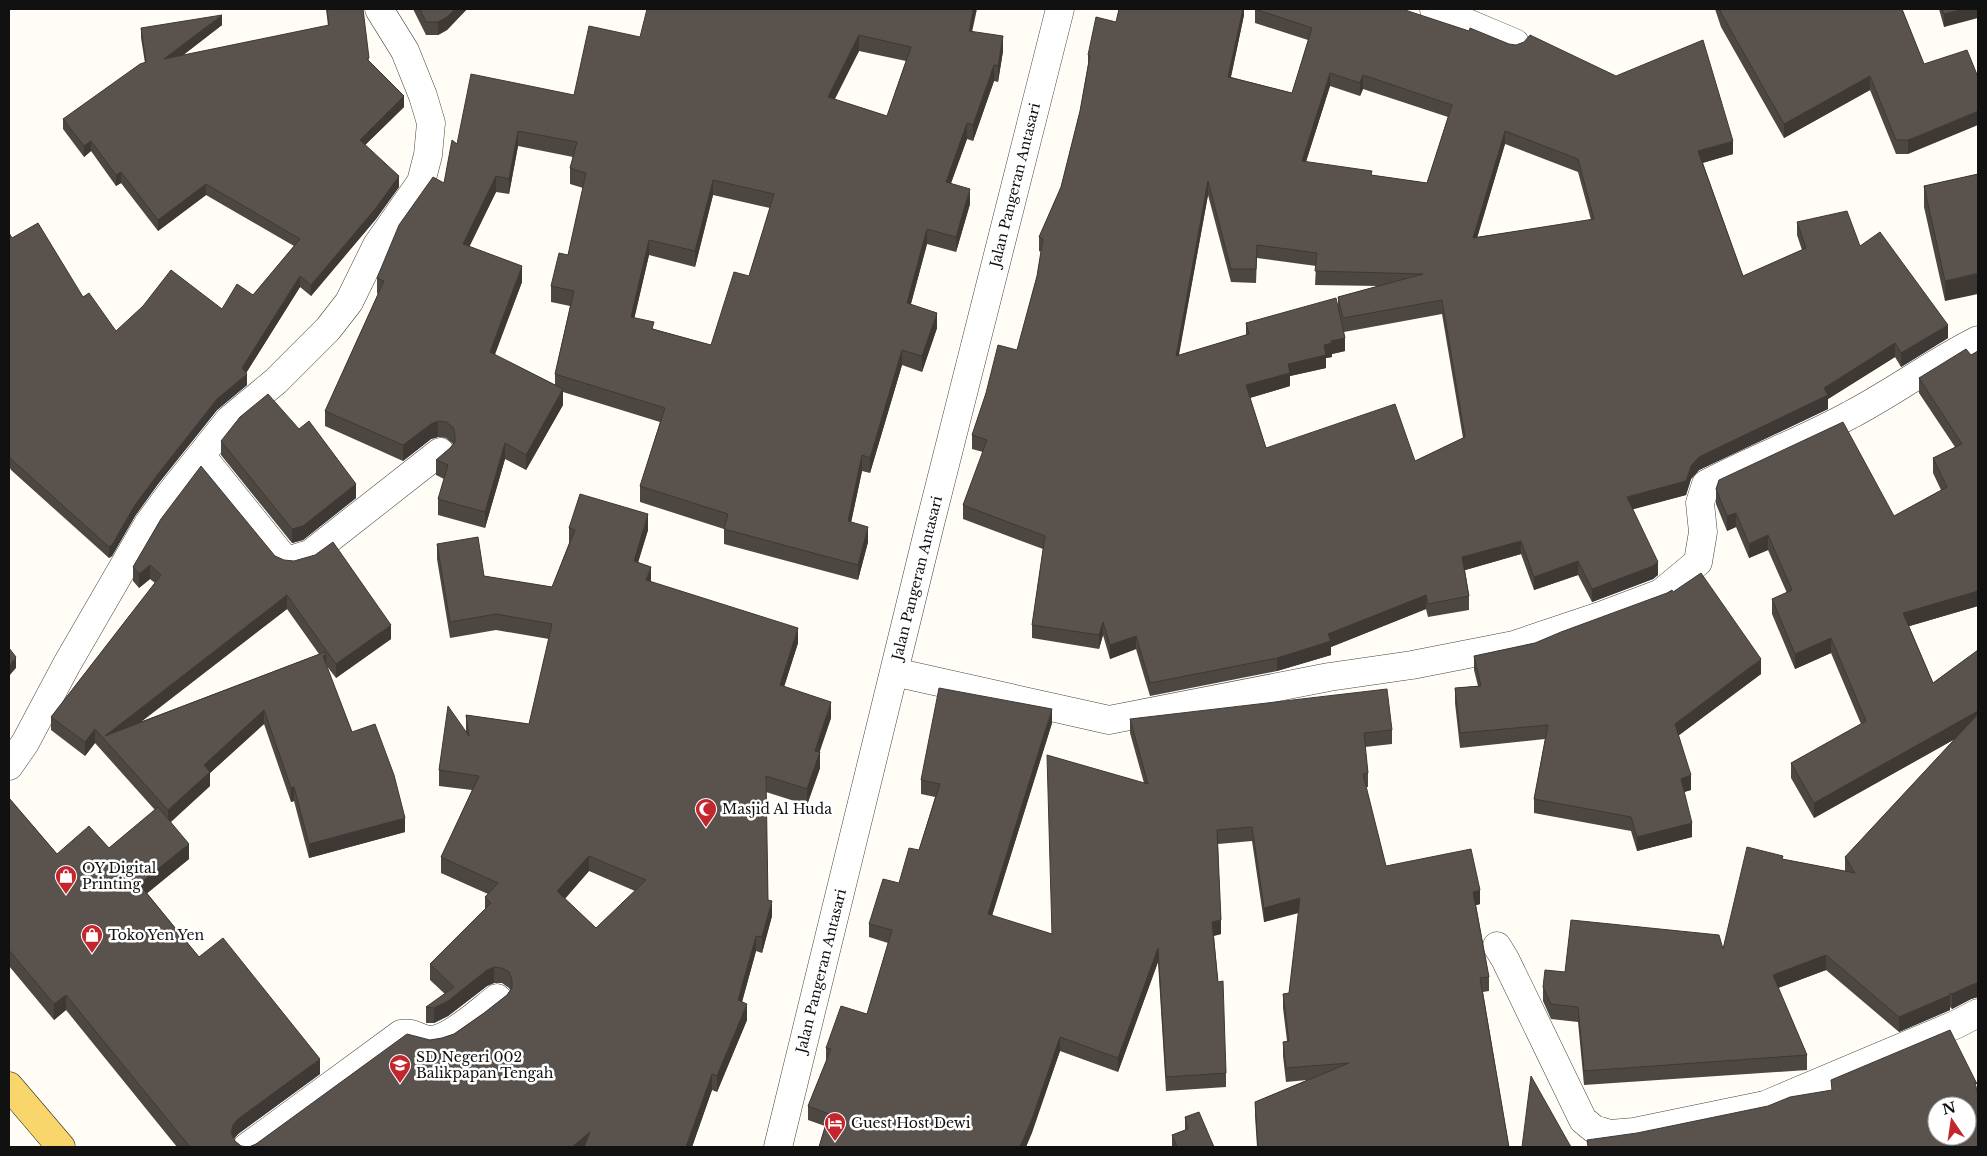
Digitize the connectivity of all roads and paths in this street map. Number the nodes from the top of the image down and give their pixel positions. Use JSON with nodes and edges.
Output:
{"nodes":[{"id":1,"x":379,"y":9,"type":"edge"},
{"id":2,"x":1060,"y":9,"type":"edge"},
{"id":3,"x":1434,"y":9,"type":"edge"},
{"id":4,"x":1515,"y":43,"type":"edge"},
{"id":5,"x":1978,"y":340,"type":"edge"},
{"id":6,"x":440,"y":452,"type":"dead end"},
{"id":7,"x":201,"y":455,"type":"junction"},
{"id":8,"x":894,"y":672,"type":"junction"},
{"id":9,"x":9,"y":766,"type":"edge"},
{"id":10,"x":1498,"y":946,"type":"dead end"},
{"id":11,"x":497,"y":998,"type":"dead end"},
{"id":12,"x":1978,"y":1013,"type":"edge"},
{"id":13,"x":9,"y":1086,"type":"edge"},
{"id":14,"x":61,"y":1147,"type":"edge"},
{"id":15,"x":246,"y":1147,"type":"edge"},
{"id":16,"x":778,"y":1147,"type":"edge"}],
"edges":[{"from":1,"to":7,"type":"street"},
{"from":2,"to":8,"type":"street","name":"Jalan Pangeran Antasari"},
{"from":3,"to":4,"type":"street"},
{"from":5,"to":8,"type":"street"},
{"from":6,"to":7,"type":"street"},
{"from":7,"to":9,"type":"street"},
{"from":8,"to":16,"type":"street","name":"Jalan Pangeran Antasari"},
{"from":10,"to":12,"type":"street"},
{"from":11,"to":15,"type":"street"},
{"from":13,"to":14,"type":"main road"}]}
